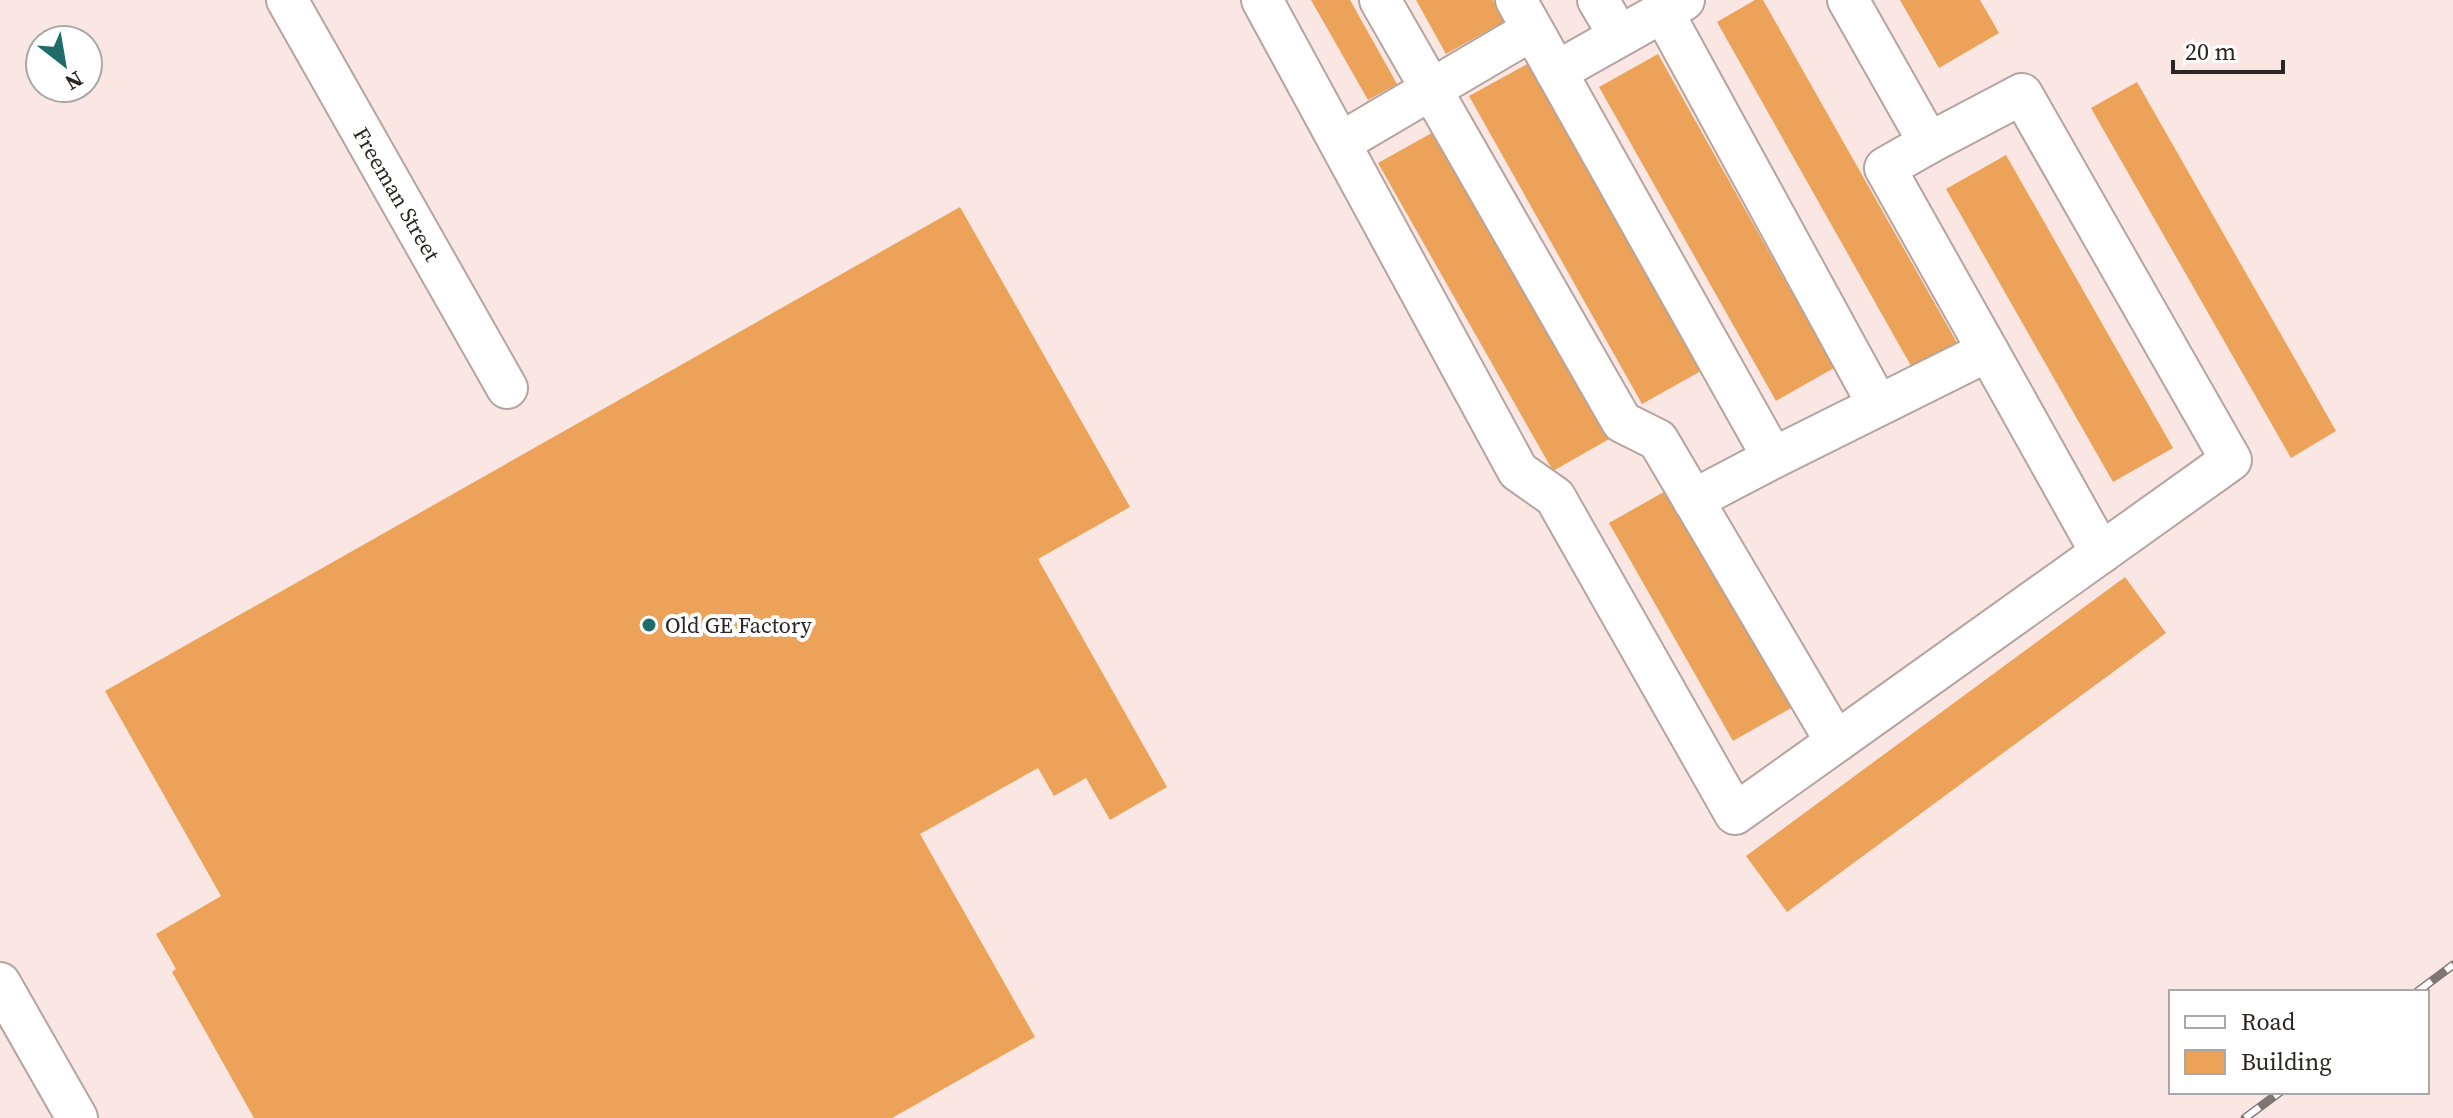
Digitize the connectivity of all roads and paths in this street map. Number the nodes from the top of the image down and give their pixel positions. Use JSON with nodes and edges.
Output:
{"nodes":[{"id":1,"x":287,"y":0,"type":"edge"},
{"id":2,"x":1262,"y":0,"type":"edge"},
{"id":3,"x":1380,"y":0,"type":"edge"},
{"id":4,"x":1598,"y":0,"type":"edge"},
{"id":5,"x":1848,"y":0,"type":"edge"},
{"id":6,"x":1673,"y":6,"type":"edge"},
{"id":7,"x":1524,"y":15,"type":"edge"},
{"id":8,"x":1619,"y":36,"type":"junction"},
{"id":9,"x":1556,"y":72,"type":"junction"},
{"id":10,"x":1431,"y":89,"type":"junction"},
{"id":11,"x":1340,"y":143,"type":"junction"},
{"id":12,"x":1929,"y":143,"type":"junction"},
{"id":13,"x":1988,"y":351,"type":"junction"},
{"id":14,"x":507,"y":388,"type":"dead end"},
{"id":15,"x":1878,"y":405,"type":"junction"},
{"id":16,"x":1773,"y":458,"type":"junction"},
{"id":17,"x":1693,"y":500,"type":"junction"},
{"id":18,"x":2101,"y":553,"type":"junction"},
{"id":19,"x":1836,"y":742,"type":"junction"},
{"id":20,"x":0,"y":983,"type":"edge"},
{"id":21,"x":77,"y":1118,"type":"edge"}],
"edges":[{"from":1,"to":14,"type":"street","name":"Freeman Street"},
{"from":2,"to":11,"type":"street"},
{"from":3,"to":10,"type":"street"},
{"from":4,"to":8,"type":"street"},
{"from":5,"to":12,"type":"street"},
{"from":6,"to":8,"type":"street"},
{"from":6,"to":15,"type":"street"},
{"from":7,"to":9,"type":"street"},
{"from":7,"to":10,"type":"street"},
{"from":8,"to":9,"type":"street"},
{"from":9,"to":16,"type":"street"},
{"from":10,"to":11,"type":"street"},
{"from":10,"to":17,"type":"street"},
{"from":11,"to":19,"type":"street"},
{"from":12,"to":13,"type":"street"},
{"from":12,"to":18,"type":"street"},
{"from":13,"to":15,"type":"street"},
{"from":13,"to":18,"type":"street"},
{"from":15,"to":16,"type":"street"},
{"from":16,"to":17,"type":"street"},
{"from":17,"to":19,"type":"street"},
{"from":18,"to":19,"type":"street"},
{"from":20,"to":21,"type":"street"}]}
